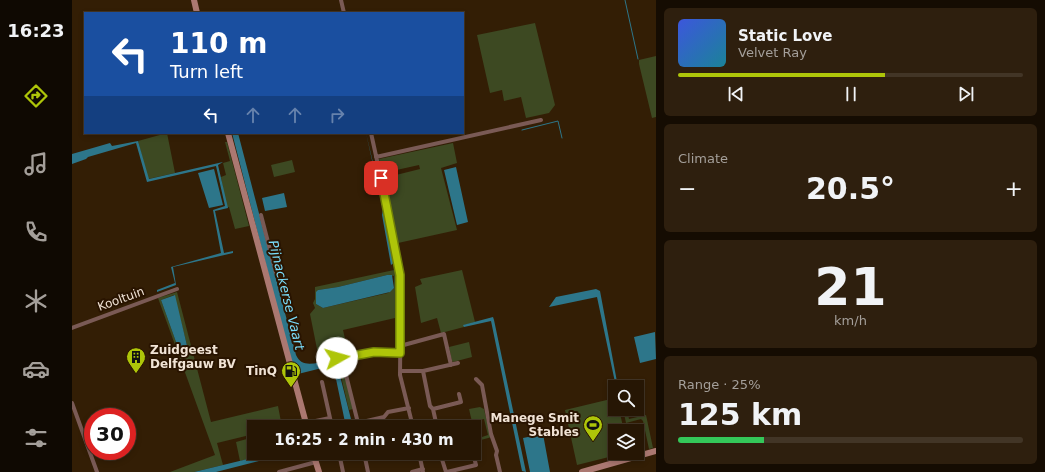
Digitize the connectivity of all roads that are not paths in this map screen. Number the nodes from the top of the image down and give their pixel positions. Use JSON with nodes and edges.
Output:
{"nodes":[{"id":1,"x":194,"y":0,"type":"edge"},
{"id":2,"x":341,"y":0,"type":"edge"},
{"id":3,"x":198,"y":12,"type":"edge"},
{"id":4,"x":344,"y":12,"type":"edge"},
{"id":5,"x":541,"y":120,"type":"dead end"},
{"id":6,"x":228,"y":134,"type":"edge"},
{"id":7,"x":371,"y":134,"type":"edge"},
{"id":8,"x":376,"y":157,"type":"junction"},
{"id":9,"x":261,"y":215,"type":"dead end"},
{"id":10,"x":265,"y":235,"type":"junction"},
{"id":11,"x":257,"y":237,"type":"junction"},
{"id":12,"x":276,"y":273,"type":"dead end"},
{"id":13,"x":177,"y":289,"type":"dead end"},
{"id":14,"x":72,"y":328,"type":"edge"},
{"id":15,"x":400,"y":346,"type":"junction"},
{"id":16,"x":400,"y":353,"type":"junction"},
{"id":17,"x":458,"y":363,"type":"dead end"},
{"id":18,"x":451,"y":365,"type":"junction"},
{"id":19,"x":400,"y":371,"type":"junction"},
{"id":20,"x":423,"y":371,"type":"junction"},
{"id":21,"x":476,"y":379,"type":"dead end"},
{"id":22,"x":322,"y":382,"type":"dead end"},
{"id":23,"x":460,"y":394,"type":"dead end"},
{"id":24,"x":72,"y":403,"type":"edge"},
{"id":25,"x":408,"y":408,"type":"junction"},
{"id":26,"x":433,"y":409,"type":"junction"},
{"id":27,"x":330,"y":418,"type":"joint"},
{"id":28,"x":305,"y":420,"type":"edge"},
{"id":29,"x":323,"y":420,"type":"edge"},
{"id":30,"x":357,"y":420,"type":"edge"},
{"id":31,"x":374,"y":420,"type":"edge"},
{"id":32,"x":411,"y":420,"type":"edge"},
{"id":33,"x":435,"y":420,"type":"edge"},
{"id":34,"x":656,"y":451,"type":"edge"},
{"id":35,"x":340,"y":460,"type":"edge"},
{"id":36,"x":367,"y":460,"type":"edge"},
{"id":37,"x":421,"y":460,"type":"edge"},
{"id":38,"x":442,"y":460,"type":"edge"},
{"id":39,"x":475,"y":460,"type":"edge"},
{"id":40,"x":316,"y":462,"type":"joint"},
{"id":41,"x":423,"y":471,"type":"edge"},
{"id":42,"x":96,"y":472,"type":"edge"},
{"id":43,"x":279,"y":472,"type":"edge"},
{"id":44,"x":318,"y":472,"type":"edge"},
{"id":45,"x":343,"y":472,"type":"edge"},
{"id":46,"x":368,"y":472,"type":"edge"},
{"id":47,"x":412,"y":472,"type":"edge"},
{"id":48,"x":446,"y":472,"type":"edge"},
{"id":49,"x":500,"y":472,"type":"edge"},
{"id":50,"x":582,"y":472,"type":"edge"}],
"edges":[{"from":1,"to":3,"type":"street"},
{"from":2,"to":4,"type":"street"},
{"from":5,"to":8,"type":"street"},
{"from":6,"to":11,"type":"street"},
{"from":7,"to":8,"type":"street"},
{"from":8,"to":15,"type":"street"},
{"from":9,"to":10,"type":"street"},
{"from":10,"to":11,"type":"street"},
{"from":10,"to":12,"type":"street"},
{"from":11,"to":28,"type":"street"},
{"from":13,"to":14,"type":"street","name":"Kooltuin"},
{"from":15,"to":16,"type":"street"},
{"from":15,"to":18,"type":"street"},
{"from":16,"to":19,"type":"street"},
{"from":16,"to":30,"type":"street"},
{"from":17,"to":18,"type":"street"},
{"from":18,"to":20,"type":"street"},
{"from":19,"to":20,"type":"street"},
{"from":19,"to":25,"type":"street"},
{"from":20,"to":26,"type":"street"},
{"from":21,"to":49,"type":"street"},
{"from":22,"to":27,"type":"street"},
{"from":23,"to":26,"type":"street"},
{"from":24,"to":42,"type":"street"},
{"from":25,"to":31,"type":"street"},
{"from":25,"to":32,"type":"street"},
{"from":26,"to":33,"type":"street"},
{"from":27,"to":29,"type":"street"},
{"from":34,"to":50,"type":"street"},
{"from":35,"to":45,"type":"street"},
{"from":36,"to":46,"type":"street"},
{"from":37,"to":41,"type":"street"},
{"from":38,"to":48,"type":"street"},
{"from":39,"to":48,"type":"street"},
{"from":40,"to":43,"type":"street"},
{"from":40,"to":44,"type":"street"},
{"from":41,"to":47,"type":"street"}]}
